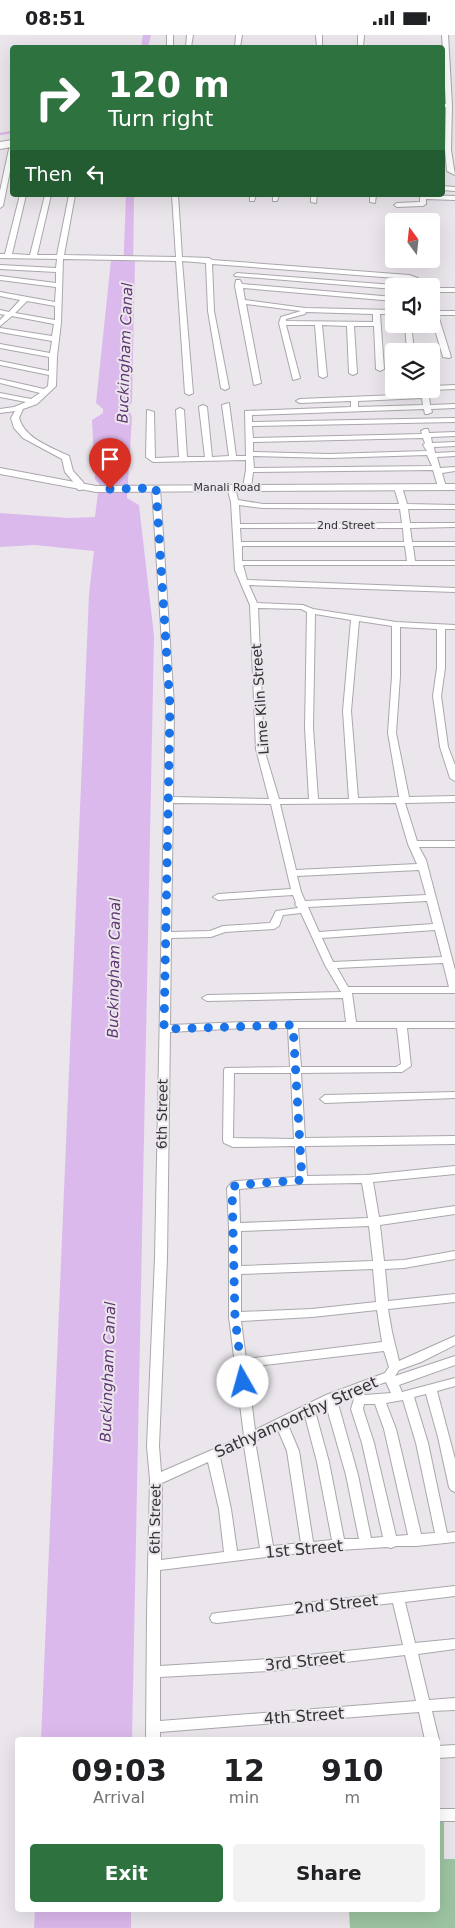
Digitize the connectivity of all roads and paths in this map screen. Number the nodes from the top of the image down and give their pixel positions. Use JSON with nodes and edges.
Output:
{"nodes":[{"id":1,"x":445,"y":35,"type":"edge"},
{"id":2,"x":446,"y":106,"type":"edge"},
{"id":3,"x":448,"y":150,"type":"junction"},
{"id":4,"x":455,"y":150,"type":"edge"},
{"id":5,"x":10,"y":155,"type":"edge"},
{"id":6,"x":455,"y":173,"type":"edge"},
{"id":7,"x":21,"y":197,"type":"edge"},
{"id":8,"x":47,"y":197,"type":"edge"},
{"id":9,"x":72,"y":197,"type":"edge"},
{"id":10,"x":175,"y":197,"type":"edge"},
{"id":11,"x":396,"y":197,"type":"edge"},
{"id":12,"x":423,"y":197,"type":"edge"},
{"id":13,"x":439,"y":197,"type":"edge"},
{"id":14,"x":455,"y":198,"type":"edge"},
{"id":15,"x":0,"y":206,"type":"edge"},
{"id":16,"x":4,"y":256,"type":"edge"},
{"id":17,"x":32,"y":257,"type":"junction"},
{"id":18,"x":60,"y":258,"type":"junction"},
{"id":19,"x":179,"y":259,"type":"junction"},
{"id":20,"x":208,"y":260,"type":"junction"},
{"id":21,"x":236,"y":262,"type":"junction"},
{"id":22,"x":0,"y":267,"type":"edge"},
{"id":23,"x":60,"y":270,"type":"junction"},
{"id":24,"x":237,"y":275,"type":"junction"},
{"id":25,"x":0,"y":278,"type":"edge"},
{"id":26,"x":412,"y":278,"type":"edge"},
{"id":27,"x":59,"y":285,"type":"junction"},
{"id":28,"x":238,"y":286,"type":"junction"},
{"id":29,"x":385,"y":286,"type":"edge"},
{"id":30,"x":440,"y":290,"type":"edge"},
{"id":31,"x":455,"y":290,"type":"edge"},
{"id":32,"x":0,"y":294,"type":"edge"},
{"id":33,"x":385,"y":298,"type":"edge"},
{"id":34,"x":24,"y":300,"type":"junction"},
{"id":35,"x":241,"y":301,"type":"junction"},
{"id":36,"x":59,"y":305,"type":"junction"},
{"id":37,"x":323,"y":310,"type":"junction"},
{"id":38,"x":0,"y":312,"type":"edge"},
{"id":39,"x":376,"y":312,"type":"junction"},
{"id":40,"x":385,"y":312,"type":"edge"},
{"id":41,"x":440,"y":313,"type":"edge"},
{"id":42,"x":455,"y":313,"type":"edge"},
{"id":43,"x":11,"y":315,"type":"junction"},
{"id":44,"x":58,"y":323,"type":"junction"},
{"id":45,"x":282,"y":323,"type":"junction"},
{"id":46,"x":318,"y":323,"type":"junction"},
{"id":47,"x":350,"y":323,"type":"junction"},
{"id":48,"x":0,"y":324,"type":"edge"},
{"id":49,"x":377,"y":324,"type":"junction"},
{"id":50,"x":0,"y":330,"type":"edge"},
{"id":51,"x":440,"y":333,"type":"edge"},
{"id":52,"x":55,"y":339,"type":"junction"},
{"id":53,"x":0,"y":346,"type":"edge"},
{"id":54,"x":53,"y":356,"type":"junction"},
{"id":55,"x":448,"y":357,"type":"dead end"},
{"id":56,"x":0,"y":363,"type":"edge"},
{"id":57,"x":380,"y":369,"type":"dead end"},
{"id":58,"x":353,"y":373,"type":"dead end"},
{"id":59,"x":53,"y":374,"type":"junction"},
{"id":60,"x":324,"y":376,"type":"dead end"},
{"id":61,"x":296,"y":378,"type":"dead end"},
{"id":62,"x":0,"y":381,"type":"edge"},
{"id":63,"x":257,"y":383,"type":"dead end"},
{"id":64,"x":455,"y":387,"type":"edge"},
{"id":65,"x":225,"y":388,"type":"dead end"},
{"id":66,"x":440,"y":388,"type":"edge"},
{"id":67,"x":46,"y":392,"type":"junction"},
{"id":68,"x":189,"y":393,"type":"dead end"},
{"id":69,"x":0,"y":395,"type":"edge"},
{"id":70,"x":385,"y":396,"type":"edge"},
{"id":71,"x":427,"y":398,"type":"edge"},
{"id":72,"x":355,"y":399,"type":"junction"},
{"id":73,"x":300,"y":401,"type":"dead end"},
{"id":74,"x":34,"y":402,"type":"junction"},
{"id":75,"x":246,"y":402,"type":"dead end"},
{"id":76,"x":226,"y":405,"type":"dead end"},
{"id":77,"x":455,"y":406,"type":"edge"},
{"id":78,"x":203,"y":407,"type":"dead end"},
{"id":79,"x":429,"y":407,"type":"junction"},
{"id":80,"x":20,"y":408,"type":"junction"},
{"id":81,"x":354,"y":409,"type":"junction"},
{"id":82,"x":180,"y":410,"type":"dead end"},
{"id":83,"x":0,"y":411,"type":"edge"},
{"id":84,"x":150,"y":412,"type":"dead end"},
{"id":85,"x":248,"y":413,"type":"junction"},
{"id":86,"x":455,"y":420,"type":"edge"},
{"id":87,"x":425,"y":422,"type":"junction"},
{"id":88,"x":248,"y":424,"type":"junction"},
{"id":89,"x":455,"y":434,"type":"edge"},
{"id":90,"x":425,"y":435,"type":"junction"},
{"id":91,"x":249,"y":440,"type":"junction"},
{"id":92,"x":455,"y":444,"type":"edge"},
{"id":93,"x":429,"y":451,"type":"junction"},
{"id":94,"x":455,"y":454,"type":"edge"},
{"id":95,"x":249,"y":456,"type":"junction"},
{"id":96,"x":209,"y":459,"type":"junction"},
{"id":97,"x":233,"y":459,"type":"junction"},
{"id":98,"x":184,"y":460,"type":"junction"},
{"id":99,"x":437,"y":469,"type":"junction"},
{"id":100,"x":455,"y":469,"type":"edge"},
{"id":101,"x":250,"y":470,"type":"junction"},
{"id":102,"x":0,"y":471,"type":"edge"},
{"id":103,"x":231,"y":487,"type":"junction"},
{"id":104,"x":247,"y":487,"type":"junction"},
{"id":105,"x":398,"y":487,"type":"junction"},
{"id":106,"x":442,"y":487,"type":"junction"},
{"id":107,"x":455,"y":487,"type":"edge"},
{"id":108,"x":81,"y":488,"type":"junction"},
{"id":109,"x":156,"y":488,"type":"junction"},
{"id":110,"x":235,"y":503,"type":"junction"},
{"id":111,"x":404,"y":507,"type":"junction"},
{"id":112,"x":455,"y":507,"type":"edge"},
{"id":113,"x":406,"y":525,"type":"junction"},
{"id":114,"x":455,"y":525,"type":"edge"},
{"id":115,"x":236,"y":526,"type":"junction"},
{"id":116,"x":237,"y":544,"type":"junction"},
{"id":117,"x":409,"y":545,"type":"junction"},
{"id":118,"x":455,"y":545,"type":"edge"},
{"id":119,"x":238,"y":563,"type":"junction"},
{"id":120,"x":411,"y":563,"type":"junction"},
{"id":121,"x":455,"y":563,"type":"edge"},
{"id":122,"x":244,"y":582,"type":"junction"},
{"id":123,"x":455,"y":590,"type":"edge"},
{"id":124,"x":254,"y":605,"type":"junction"},
{"id":125,"x":311,"y":611,"type":"junction"},
{"id":126,"x":355,"y":618,"type":"junction"},
{"id":127,"x":396,"y":624,"type":"junction"},
{"id":128,"x":441,"y":627,"type":"junction"},
{"id":129,"x":455,"y":627,"type":"edge"},
{"id":130,"x":455,"y":778,"type":"edge"},
{"id":131,"x":455,"y":799,"type":"edge"},
{"id":132,"x":168,"y":800,"type":"junction"},
{"id":133,"x":354,"y":800,"type":"junction"},
{"id":134,"x":403,"y":800,"type":"junction"},
{"id":135,"x":275,"y":802,"type":"junction"},
{"id":136,"x":314,"y":802,"type":"junction"},
{"id":137,"x":413,"y":844,"type":"junction"},
{"id":138,"x":455,"y":844,"type":"edge"},
{"id":139,"x":422,"y":867,"type":"junction"},
{"id":140,"x":292,"y":873,"type":"junction"},
{"id":141,"x":296,"y":891,"type":"junction"},
{"id":142,"x":218,"y":897,"type":"dead end"},
{"id":143,"x":430,"y":898,"type":"junction"},
{"id":144,"x":301,"y":907,"type":"junction"},
{"id":145,"x":437,"y":927,"type":"junction"},
{"id":146,"x":167,"y":935,"type":"junction"},
{"id":147,"x":315,"y":935,"type":"junction"},
{"id":148,"x":447,"y":960,"type":"junction"},
{"id":149,"x":330,"y":965,"type":"junction"},
{"id":150,"x":455,"y":989,"type":"edge"},
{"id":151,"x":346,"y":993,"type":"junction"},
{"id":152,"x":207,"y":997,"type":"dead end"},
{"id":153,"x":293,"y":1025,"type":"junction"},
{"id":154,"x":350,"y":1025,"type":"junction"},
{"id":155,"x":455,"y":1025,"type":"edge"},
{"id":156,"x":402,"y":1026,"type":"junction"},
{"id":157,"x":164,"y":1029,"type":"junction"},
{"id":158,"x":294,"y":1069,"type":"junction"},
{"id":159,"x":455,"y":1095,"type":"edge"},
{"id":160,"x":325,"y":1099,"type":"dead end"},
{"id":161,"x":455,"y":1140,"type":"edge"},
{"id":162,"x":298,"y":1141,"type":"junction"},
{"id":163,"x":455,"y":1171,"type":"edge"},
{"id":164,"x":368,"y":1179,"type":"junction"},
{"id":165,"x":302,"y":1180,"type":"junction"},
{"id":166,"x":455,"y":1210,"type":"edge"},
{"id":167,"x":374,"y":1222,"type":"junction"},
{"id":168,"x":234,"y":1227,"type":"junction"},
{"id":169,"x":455,"y":1255,"type":"edge"},
{"id":170,"x":380,"y":1263,"type":"junction"},
{"id":171,"x":235,"y":1270,"type":"junction"},
{"id":172,"x":455,"y":1298,"type":"edge"},
{"id":173,"x":383,"y":1307,"type":"junction"},
{"id":174,"x":235,"y":1317,"type":"junction"},
{"id":175,"x":455,"y":1340,"type":"edge"},
{"id":176,"x":388,"y":1346,"type":"junction"},
{"id":177,"x":455,"y":1360,"type":"edge"},
{"id":178,"x":240,"y":1364,"type":"junction"},
{"id":179,"x":392,"y":1375,"type":"junction"},
{"id":180,"x":455,"y":1382,"type":"edge"},
{"id":181,"x":430,"y":1389,"type":"junction"},
{"id":182,"x":357,"y":1394,"type":"junction"},
{"id":183,"x":404,"y":1396,"type":"junction"},
{"id":184,"x":330,"y":1398,"type":"junction"},
{"id":185,"x":379,"y":1399,"type":"junction"},
{"id":186,"x":309,"y":1409,"type":"junction"},
{"id":187,"x":281,"y":1422,"type":"junction"},
{"id":188,"x":249,"y":1438,"type":"junction"},
{"id":189,"x":213,"y":1455,"type":"junction"},
{"id":190,"x":156,"y":1480,"type":"junction"},
{"id":191,"x":455,"y":1487,"type":"edge"},
{"id":192,"x":449,"y":1538,"type":"edge"},
{"id":193,"x":416,"y":1541,"type":"junction"},
{"id":194,"x":391,"y":1543,"type":"junction"},
{"id":195,"x":339,"y":1544,"type":"junction"},
{"id":196,"x":366,"y":1544,"type":"junction"},
{"id":197,"x":308,"y":1547,"type":"junction"},
{"id":198,"x":267,"y":1551,"type":"junction"},
{"id":199,"x":231,"y":1557,"type":"junction"},
{"id":200,"x":154,"y":1566,"type":"junction"},
{"id":201,"x":455,"y":1591,"type":"edge"},
{"id":202,"x":398,"y":1597,"type":"junction"},
{"id":203,"x":217,"y":1618,"type":"dead end"},
{"id":204,"x":455,"y":1644,"type":"edge"},
{"id":205,"x":410,"y":1649,"type":"junction"},
{"id":206,"x":154,"y":1672,"type":"junction"},
{"id":207,"x":455,"y":1704,"type":"edge"},
{"id":208,"x":423,"y":1707,"type":"junction"},
{"id":209,"x":153,"y":1734,"type":"edge"},
{"id":210,"x":431,"y":1737,"type":"edge"},
{"id":211,"x":455,"y":1751,"type":"edge"},
{"id":212,"x":440,"y":1752,"type":"edge"},
{"id":213,"x":440,"y":1815,"type":"edge"},
{"id":214,"x":455,"y":1815,"type":"edge"}],
"edges":[{"from":1,"to":2,"type":"street"},
{"from":2,"to":3,"type":"street"},
{"from":3,"to":4,"type":"street"},
{"from":3,"to":6,"type":"street"},
{"from":5,"to":15,"type":"street"},
{"from":7,"to":16,"type":"street"},
{"from":8,"to":17,"type":"street"},
{"from":9,"to":18,"type":"street"},
{"from":10,"to":19,"type":"street"},
{"from":11,"to":12,"type":"street"},
{"from":13,"to":14,"type":"street"},
{"from":16,"to":17,"type":"street"},
{"from":17,"to":18,"type":"street"},
{"from":18,"to":19,"type":"street"},
{"from":18,"to":23,"type":"street"},
{"from":19,"to":20,"type":"street"},
{"from":19,"to":68,"type":"street"},
{"from":20,"to":21,"type":"street"},
{"from":20,"to":65,"type":"street"},
{"from":21,"to":24,"type":"street"},
{"from":21,"to":26,"type":"street"},
{"from":22,"to":23,"type":"street"},
{"from":23,"to":27,"type":"street"},
{"from":24,"to":28,"type":"street"},
{"from":24,"to":29,"type":"street"},
{"from":25,"to":27,"type":"street"},
{"from":27,"to":36,"type":"street"},
{"from":28,"to":33,"type":"street"},
{"from":28,"to":35,"type":"street"},
{"from":30,"to":31,"type":"street"},
{"from":32,"to":34,"type":"street"},
{"from":34,"to":36,"type":"street"},
{"from":34,"to":43,"type":"street"},
{"from":35,"to":37,"type":"street"},
{"from":35,"to":63,"type":"street"},
{"from":36,"to":44,"type":"street"},
{"from":37,"to":39,"type":"street"},
{"from":37,"to":45,"type":"street"},
{"from":38,"to":43,"type":"street"},
{"from":39,"to":40,"type":"street"},
{"from":39,"to":49,"type":"street"},
{"from":41,"to":42,"type":"street"},
{"from":43,"to":44,"type":"street"},
{"from":43,"to":48,"type":"street"},
{"from":44,"to":52,"type":"street"},
{"from":45,"to":46,"type":"street"},
{"from":45,"to":61,"type":"street"},
{"from":46,"to":47,"type":"street"},
{"from":46,"to":60,"type":"street"},
{"from":47,"to":49,"type":"street"},
{"from":47,"to":58,"type":"street"},
{"from":49,"to":57,"type":"street"},
{"from":50,"to":52,"type":"street"},
{"from":51,"to":55,"type":"street"},
{"from":52,"to":54,"type":"street"},
{"from":53,"to":54,"type":"street"},
{"from":54,"to":59,"type":"street"},
{"from":56,"to":59,"type":"street"},
{"from":59,"to":67,"type":"street"},
{"from":62,"to":67,"type":"street"},
{"from":64,"to":66,"type":"street"},
{"from":67,"to":74,"type":"street"},
{"from":69,"to":74,"type":"street"},
{"from":70,"to":72,"type":"street"},
{"from":71,"to":79,"type":"street"},
{"from":72,"to":73,"type":"street"},
{"from":72,"to":81,"type":"street"},
{"from":74,"to":80,"type":"street"},
{"from":75,"to":85,"type":"street"},
{"from":76,"to":97,"type":"street"},
{"from":77,"to":79,"type":"street"},
{"from":78,"to":96,"type":"street"},
{"from":79,"to":81,"type":"street"},
{"from":79,"to":87,"type":"street"},
{"from":80,"to":83,"type":"street"},
{"from":80,"to":108,"type":"street"},
{"from":81,"to":85,"type":"street"},
{"from":82,"to":98,"type":"street"},
{"from":84,"to":98,"type":"street"},
{"from":85,"to":88,"type":"street"},
{"from":86,"to":87,"type":"street"},
{"from":87,"to":88,"type":"street"},
{"from":87,"to":90,"type":"street"},
{"from":88,"to":91,"type":"street"},
{"from":89,"to":90,"type":"street"},
{"from":90,"to":91,"type":"street"},
{"from":90,"to":93,"type":"street"},
{"from":91,"to":95,"type":"street"},
{"from":92,"to":93,"type":"street"},
{"from":93,"to":94,"type":"street"},
{"from":93,"to":95,"type":"street"},
{"from":93,"to":99,"type":"street"},
{"from":95,"to":97,"type":"street"},
{"from":95,"to":101,"type":"street"},
{"from":96,"to":97,"type":"street"},
{"from":96,"to":98,"type":"street"},
{"from":99,"to":100,"type":"street"},
{"from":99,"to":101,"type":"street"},
{"from":99,"to":106,"type":"street"},
{"from":101,"to":104,"type":"street"},
{"from":102,"to":108,"type":"main road","name":"Manali Road"},
{"from":103,"to":104,"type":"main road","name":"Manali Road"},
{"from":103,"to":109,"type":"main road","name":"Manali Road"},
{"from":103,"to":110,"type":"street","name":"Lime Kiln Street"},
{"from":104,"to":105,"type":"main road","name":"Manali Road"},
{"from":105,"to":106,"type":"main road","name":"Manali Road"},
{"from":105,"to":111,"type":"street"},
{"from":106,"to":107,"type":"main road","name":"Manali Road"},
{"from":108,"to":109,"type":"main road","name":"Manali Road"},
{"from":109,"to":132,"type":"street","name":"6th Street"},
{"from":110,"to":111,"type":"street"},
{"from":110,"to":115,"type":"street","name":"Lime Kiln Street"},
{"from":111,"to":112,"type":"street"},
{"from":111,"to":113,"type":"street"},
{"from":113,"to":114,"type":"street","name":"2nd Street"},
{"from":113,"to":115,"type":"street","name":"2nd Street"},
{"from":113,"to":117,"type":"street"},
{"from":115,"to":116,"type":"street","name":"Lime Kiln Street"},
{"from":116,"to":117,"type":"street"},
{"from":116,"to":119,"type":"street","name":"Lime Kiln Street"},
{"from":117,"to":118,"type":"street"},
{"from":117,"to":120,"type":"street"},
{"from":119,"to":120,"type":"street"},
{"from":119,"to":122,"type":"street","name":"Lime Kiln Street"},
{"from":120,"to":121,"type":"street"},
{"from":122,"to":123,"type":"street"},
{"from":122,"to":124,"type":"street","name":"Lime Kiln Street"},
{"from":124,"to":125,"type":"street"},
{"from":124,"to":135,"type":"street","name":"Lime Kiln Street"},
{"from":125,"to":126,"type":"street"},
{"from":125,"to":136,"type":"street"},
{"from":126,"to":127,"type":"street"},
{"from":126,"to":133,"type":"street"},
{"from":127,"to":128,"type":"street"},
{"from":127,"to":134,"type":"street"},
{"from":128,"to":129,"type":"street"},
{"from":128,"to":130,"type":"street"},
{"from":131,"to":134,"type":"street"},
{"from":132,"to":135,"type":"street"},
{"from":132,"to":146,"type":"street","name":"6th Street"},
{"from":133,"to":134,"type":"street"},
{"from":133,"to":136,"type":"street"},
{"from":134,"to":137,"type":"street"},
{"from":135,"to":136,"type":"street"},
{"from":135,"to":140,"type":"street","name":"Lime Kiln Street"},
{"from":137,"to":138,"type":"street"},
{"from":137,"to":139,"type":"street"},
{"from":139,"to":140,"type":"street"},
{"from":139,"to":143,"type":"street"},
{"from":140,"to":141,"type":"street","name":"Lime Kiln Street"},
{"from":141,"to":142,"type":"street"},
{"from":141,"to":144,"type":"street","name":"Lime Kiln Street"},
{"from":143,"to":144,"type":"street"},
{"from":143,"to":145,"type":"street"},
{"from":144,"to":146,"type":"street"},
{"from":144,"to":147,"type":"street","name":"Lime Kiln Street"},
{"from":145,"to":147,"type":"street"},
{"from":145,"to":148,"type":"street"},
{"from":146,"to":157,"type":"street","name":"6th Street"},
{"from":147,"to":149,"type":"street","name":"Lime Kiln Street"},
{"from":148,"to":149,"type":"street"},
{"from":148,"to":150,"type":"street"},
{"from":149,"to":151,"type":"street","name":"Lime Kiln Street"},
{"from":150,"to":151,"type":"street"},
{"from":151,"to":152,"type":"street"},
{"from":151,"to":154,"type":"street"},
{"from":153,"to":154,"type":"street"},
{"from":153,"to":157,"type":"street"},
{"from":153,"to":158,"type":"street"},
{"from":154,"to":156,"type":"street"},
{"from":155,"to":156,"type":"street"},
{"from":156,"to":158,"type":"street"},
{"from":157,"to":190,"type":"street","name":"6th Street"},
{"from":158,"to":162,"type":"street"},
{"from":158,"to":162,"type":"street"},
{"from":159,"to":160,"type":"street"},
{"from":161,"to":162,"type":"street"},
{"from":162,"to":165,"type":"street"},
{"from":163,"to":164,"type":"street"},
{"from":164,"to":165,"type":"street"},
{"from":164,"to":167,"type":"street"},
{"from":165,"to":168,"type":"street"},
{"from":166,"to":167,"type":"street"},
{"from":167,"to":168,"type":"street"},
{"from":167,"to":170,"type":"street"},
{"from":168,"to":171,"type":"street"},
{"from":169,"to":170,"type":"street"},
{"from":170,"to":171,"type":"street"},
{"from":170,"to":173,"type":"street"},
{"from":171,"to":174,"type":"street"},
{"from":172,"to":173,"type":"street"},
{"from":173,"to":174,"type":"street"},
{"from":173,"to":176,"type":"street"},
{"from":174,"to":178,"type":"street"},
{"from":175,"to":179,"type":"street"},
{"from":176,"to":178,"type":"street"},
{"from":176,"to":179,"type":"street"},
{"from":177,"to":179,"type":"street"},
{"from":178,"to":188,"type":"street"},
{"from":179,"to":182,"type":"street","name":"Sathyamoorthy Street"},
{"from":179,"to":183,"type":"street","name":"Sathyamoorthy Street"},
{"from":180,"to":181,"type":"street"},
{"from":181,"to":183,"type":"street"},
{"from":181,"to":191,"type":"street"},
{"from":182,"to":184,"type":"street","name":"Sathyamoorthy Street"},
{"from":182,"to":185,"type":"street"},
{"from":182,"to":194,"type":"street"},
{"from":183,"to":185,"type":"street"},
{"from":183,"to":192,"type":"street","name":"Sathyamoorthy Street"},
{"from":184,"to":186,"type":"street","name":"Sathyamoorthy Street"},
{"from":184,"to":196,"type":"street"},
{"from":185,"to":193,"type":"street"},
{"from":186,"to":187,"type":"street","name":"Sathyamoorthy Street"},
{"from":186,"to":195,"type":"street"},
{"from":187,"to":188,"type":"street","name":"Sathyamoorthy Street"},
{"from":187,"to":197,"type":"street"},
{"from":188,"to":189,"type":"street","name":"Sathyamoorthy Street"},
{"from":188,"to":198,"type":"street"},
{"from":189,"to":190,"type":"street","name":"Sathyamoorthy Street"},
{"from":189,"to":199,"type":"street"},
{"from":190,"to":200,"type":"street","name":"6th Street"},
{"from":192,"to":193,"type":"street","name":"1st Street"},
{"from":193,"to":194,"type":"street","name":"1st Street"},
{"from":194,"to":196,"type":"street","name":"1st Street"},
{"from":195,"to":196,"type":"street","name":"1st Street"},
{"from":195,"to":197,"type":"street","name":"1st Street"},
{"from":197,"to":198,"type":"street","name":"1st Street"},
{"from":198,"to":199,"type":"street","name":"1st Street"},
{"from":199,"to":200,"type":"street","name":"1st Street"},
{"from":200,"to":206,"type":"street","name":"6th Street"},
{"from":201,"to":202,"type":"street","name":"2nd Street"},
{"from":202,"to":203,"type":"street","name":"2nd Street"},
{"from":202,"to":205,"type":"street"},
{"from":204,"to":205,"type":"street","name":"3rd Street"},
{"from":205,"to":206,"type":"street","name":"3rd Street"},
{"from":205,"to":208,"type":"street"},
{"from":206,"to":209,"type":"street","name":"6th Street"},
{"from":207,"to":208,"type":"street","name":"4th Street"},
{"from":208,"to":209,"type":"street","name":"4th Street"},
{"from":208,"to":210,"type":"street"},
{"from":211,"to":212,"type":"street"},
{"from":213,"to":214,"type":"street"}]}
